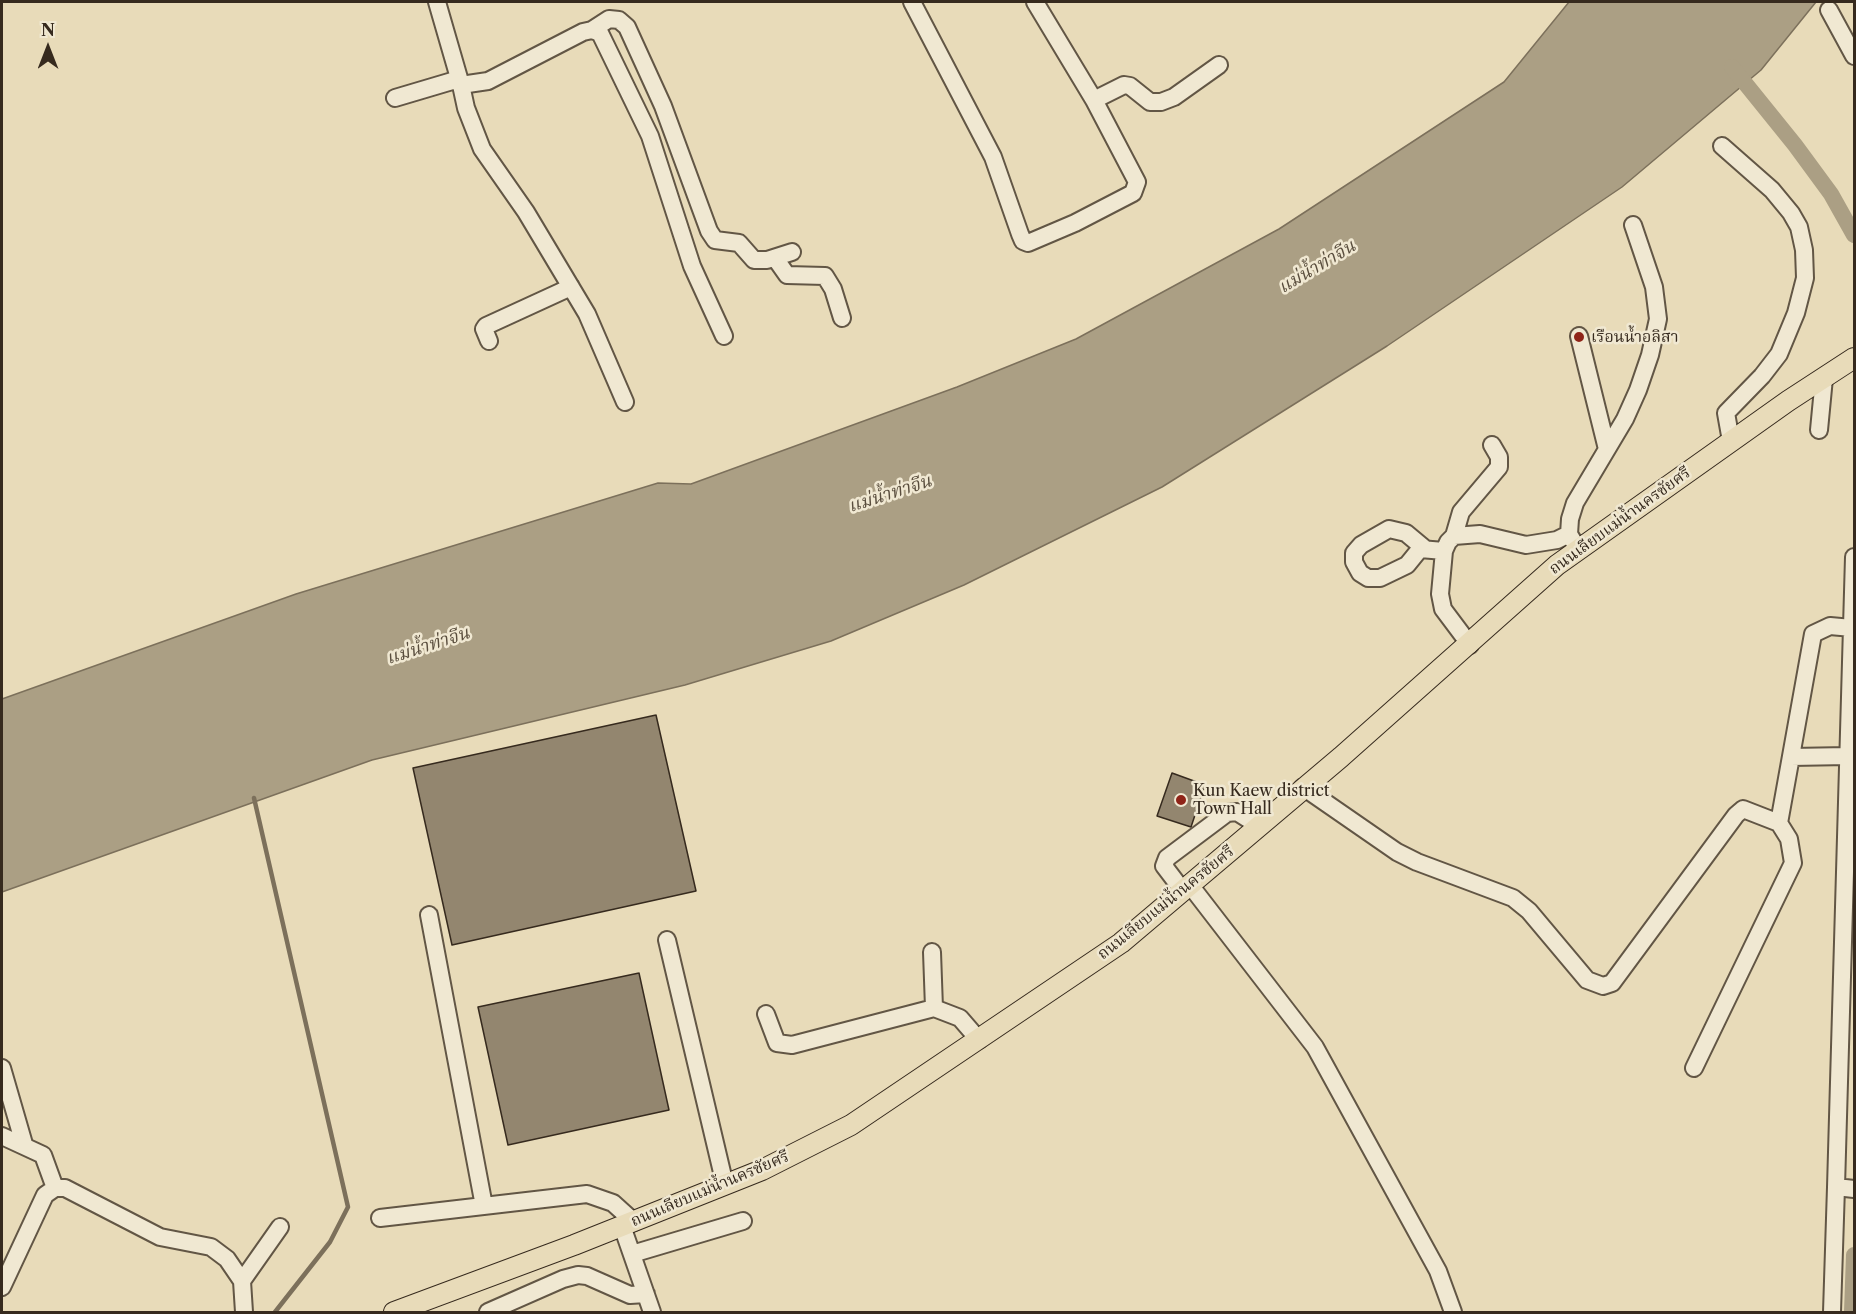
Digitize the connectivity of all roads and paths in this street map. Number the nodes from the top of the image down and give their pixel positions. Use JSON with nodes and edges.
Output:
{"nodes":[{"id":1,"x":437,"y":2,"type":"edge"},
{"id":2,"x":912,"y":2,"type":"edge"},
{"id":3,"x":1035,"y":2,"type":"edge"},
{"id":4,"x":1829,"y":10,"type":"dead end"},
{"id":5,"x":592,"y":30,"type":"junction"},
{"id":6,"x":1854,"y":56,"type":"edge"},
{"id":7,"x":1219,"y":65,"type":"dead end"},
{"id":8,"x":460,"y":82,"type":"junction"},
{"id":9,"x":395,"y":98,"type":"dead end"},
{"id":10,"x":1096,"y":99,"type":"junction"},
{"id":11,"x":1722,"y":146,"type":"dead end"},
{"id":12,"x":1633,"y":225,"type":"dead end"},
{"id":13,"x":792,"y":252,"type":"dead end"},
{"id":14,"x":775,"y":258,"type":"junction"},
{"id":15,"x":571,"y":287,"type":"junction"},
{"id":16,"x":842,"y":318,"type":"dead end"},
{"id":17,"x":724,"y":336,"type":"dead end"},
{"id":18,"x":1579,"y":336,"type":"dead end"},
{"id":19,"x":489,"y":341,"type":"dead end"},
{"id":20,"x":1853,"y":364,"type":"edge"},
{"id":21,"x":1824,"y":378,"type":"junction"},
{"id":22,"x":625,"y":402,"type":"dead end"},
{"id":23,"x":1819,"y":430,"type":"dead end"},
{"id":24,"x":1731,"y":441,"type":"junction"},
{"id":25,"x":1492,"y":445,"type":"dead end"},
{"id":26,"x":1607,"y":449,"type":"junction"},
{"id":27,"x":1454,"y":536,"type":"junction"},
{"id":28,"x":1573,"y":541,"type":"junction"},
{"id":29,"x":1424,"y":548,"type":"dead end"},
{"id":30,"x":1444,"y":551,"type":"junction"},
{"id":31,"x":1854,"y":557,"type":"edge"},
{"id":32,"x":1852,"y":628,"type":"junction"},
{"id":33,"x":1470,"y":645,"type":"junction"},
{"id":34,"x":1848,"y":756,"type":"junction"},
{"id":35,"x":1791,"y":757,"type":"junction"},
{"id":36,"x":1303,"y":787,"type":"junction"},
{"id":37,"x":1779,"y":823,"type":"junction"},
{"id":38,"x":1259,"y":826,"type":"junction"},
{"id":39,"x":1187,"y":888,"type":"junction"},
{"id":40,"x":429,"y":915,"type":"dead end"},
{"id":41,"x":666,"y":940,"type":"dead end"},
{"id":42,"x":932,"y":952,"type":"dead end"},
{"id":43,"x":934,"y":1008,"type":"junction"},
{"id":44,"x":766,"y":1014,"type":"dead end"},
{"id":45,"x":979,"y":1040,"type":"junction"},
{"id":46,"x":2,"y":1068,"type":"edge"},
{"id":47,"x":1694,"y":1068,"type":"dead end"},
{"id":48,"x":2,"y":1136,"type":"edge"},
{"id":49,"x":24,"y":1144,"type":"junction"},
{"id":50,"x":725,"y":1185,"type":"junction"},
{"id":51,"x":54,"y":1188,"type":"junction"},
{"id":52,"x":1843,"y":1188,"type":"edge"},
{"id":53,"x":484,"y":1206,"type":"junction"},
{"id":54,"x":380,"y":1218,"type":"dead end"},
{"id":55,"x":743,"y":1221,"type":"dead end"},
{"id":56,"x":628,"y":1224,"type":"junction"},
{"id":57,"x":280,"y":1227,"type":"dead end"},
{"id":58,"x":632,"y":1254,"type":"junction"},
{"id":59,"x":242,"y":1281,"type":"junction"},
{"id":60,"x":2,"y":1287,"type":"edge"},
{"id":61,"x":646,"y":1294,"type":"junction"},
{"id":62,"x":244,"y":1312,"type":"edge"},
{"id":63,"x":394,"y":1312,"type":"edge"},
{"id":64,"x":488,"y":1312,"type":"edge"},
{"id":65,"x":652,"y":1312,"type":"edge"},
{"id":66,"x":1453,"y":1312,"type":"edge"},
{"id":67,"x":1832,"y":1312,"type":"edge"}],
"edges":[{"from":1,"to":8,"type":"street"},
{"from":2,"to":10,"type":"street"},
{"from":3,"to":10,"type":"street"},
{"from":4,"to":6,"type":"street"},
{"from":5,"to":8,"type":"street"},
{"from":5,"to":14,"type":"street"},
{"from":5,"to":17,"type":"street"},
{"from":7,"to":10,"type":"street"},
{"from":8,"to":9,"type":"street"},
{"from":8,"to":15,"type":"street"},
{"from":11,"to":24,"type":"street"},
{"from":12,"to":26,"type":"street"},
{"from":13,"to":14,"type":"street"},
{"from":14,"to":16,"type":"street"},
{"from":15,"to":19,"type":"street"},
{"from":15,"to":22,"type":"street"},
{"from":18,"to":26,"type":"street"},
{"from":20,"to":21,"type":"main road","name":"ถนนเลียบแม่น้ำนครชัยศรี"},
{"from":21,"to":23,"type":"street"},
{"from":21,"to":24,"type":"main road","name":"ถนนเลียบแม่น้ำนครชัยศรี"},
{"from":24,"to":28,"type":"main road","name":"ถนนเลียบแม่น้ำนครชัยศรี"},
{"from":25,"to":27,"type":"street"},
{"from":26,"to":28,"type":"street"},
{"from":27,"to":28,"type":"street"},
{"from":27,"to":30,"type":"street"},
{"from":28,"to":33,"type":"main road","name":"ถนนเลียบแม่น้ำนครชัยศรี"},
{"from":29,"to":30,"type":"street"},
{"from":30,"to":33,"type":"street"},
{"from":31,"to":32,"type":"street"},
{"from":32,"to":34,"type":"street"},
{"from":32,"to":35,"type":"street"},
{"from":33,"to":36,"type":"main road","name":"ถนนเลียบแม่น้ำนครชัยศรี"},
{"from":34,"to":35,"type":"street"},
{"from":34,"to":52,"type":"street"},
{"from":35,"to":37,"type":"street"},
{"from":36,"to":37,"type":"street"},
{"from":36,"to":38,"type":"main road","name":"ถนนเลียบแม่น้ำนครชัยศรี"},
{"from":37,"to":47,"type":"street"},
{"from":38,"to":39,"type":"main road","name":"ถนนเลียบแม่น้ำนครชัยศรี"},
{"from":38,"to":39,"type":"street"},
{"from":39,"to":45,"type":"main road","name":"ถนนเลียบแม่น้ำนครชัยศรี"},
{"from":39,"to":66,"type":"street"},
{"from":40,"to":53,"type":"street"},
{"from":41,"to":50,"type":"street"},
{"from":42,"to":43,"type":"street"},
{"from":43,"to":44,"type":"street"},
{"from":43,"to":45,"type":"street"},
{"from":45,"to":50,"type":"main road","name":"ถนนเลียบแม่น้ำนครชัยศรี"},
{"from":46,"to":49,"type":"street"},
{"from":48,"to":49,"type":"street"},
{"from":49,"to":51,"type":"street"},
{"from":50,"to":56,"type":"main road","name":"ถนนเลียบแม่น้ำนครชัยศรี"},
{"from":51,"to":59,"type":"street"},
{"from":51,"to":60,"type":"street"},
{"from":52,"to":67,"type":"street"},
{"from":53,"to":54,"type":"street"},
{"from":53,"to":56,"type":"street"},
{"from":55,"to":58,"type":"street"},
{"from":56,"to":58,"type":"street"},
{"from":56,"to":63,"type":"main road","name":"ถนนเลียบแม่น้ำนครชัยศรี"},
{"from":57,"to":59,"type":"street"},
{"from":58,"to":61,"type":"street"},
{"from":59,"to":62,"type":"street"},
{"from":61,"to":64,"type":"street"},
{"from":61,"to":65,"type":"street"}]}
